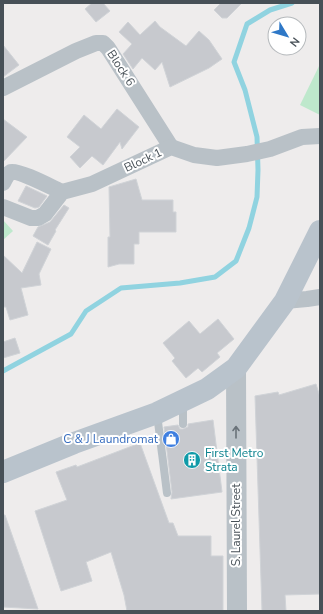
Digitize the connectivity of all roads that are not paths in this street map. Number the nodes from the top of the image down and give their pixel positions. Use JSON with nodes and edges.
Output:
{"nodes":[{"id":1,"x":3,"y":88,"type":"edge"},
{"id":2,"x":320,"y":136,"type":"edge"},
{"id":3,"x":171,"y":147,"type":"junction"},
{"id":4,"x":3,"y":183,"type":"edge"},
{"id":5,"x":62,"y":192,"type":"junction"},
{"id":6,"x":3,"y":207,"type":"edge"},
{"id":7,"x":320,"y":231,"type":"edge"},
{"id":8,"x":320,"y":297,"type":"edge"},
{"id":9,"x":285,"y":301,"type":"junction"},
{"id":10,"x":236,"y":368,"type":"junction"},
{"id":11,"x":183,"y":401,"type":"junction"},
{"id":12,"x":157,"y":413,"type":"junction"},
{"id":13,"x":183,"y":424,"type":"dead end"},
{"id":14,"x":3,"y":472,"type":"edge"},
{"id":15,"x":167,"y":493,"type":"dead end"},
{"id":16,"x":237,"y":611,"type":"edge"}],
"edges":[{"from":1,"to":3,"type":"street","name":"Block 6"},
{"from":2,"to":3,"type":"street","name":"Block 1"},
{"from":3,"to":5,"type":"street","name":"Block 1"},
{"from":4,"to":5,"type":"street"},
{"from":5,"to":6,"type":"street"},
{"from":7,"to":9,"type":"main road"},
{"from":8,"to":9,"type":"street"},
{"from":9,"to":10,"type":"main road"},
{"from":10,"to":11,"type":"main road"},
{"from":16,"to":10,"type":"street","name":"S. Laurel Street","one_way":true},
{"from":11,"to":12,"type":"main road"},
{"from":11,"to":13,"type":"lane"},
{"from":12,"to":14,"type":"main road"},
{"from":12,"to":15,"type":"lane"}]}
